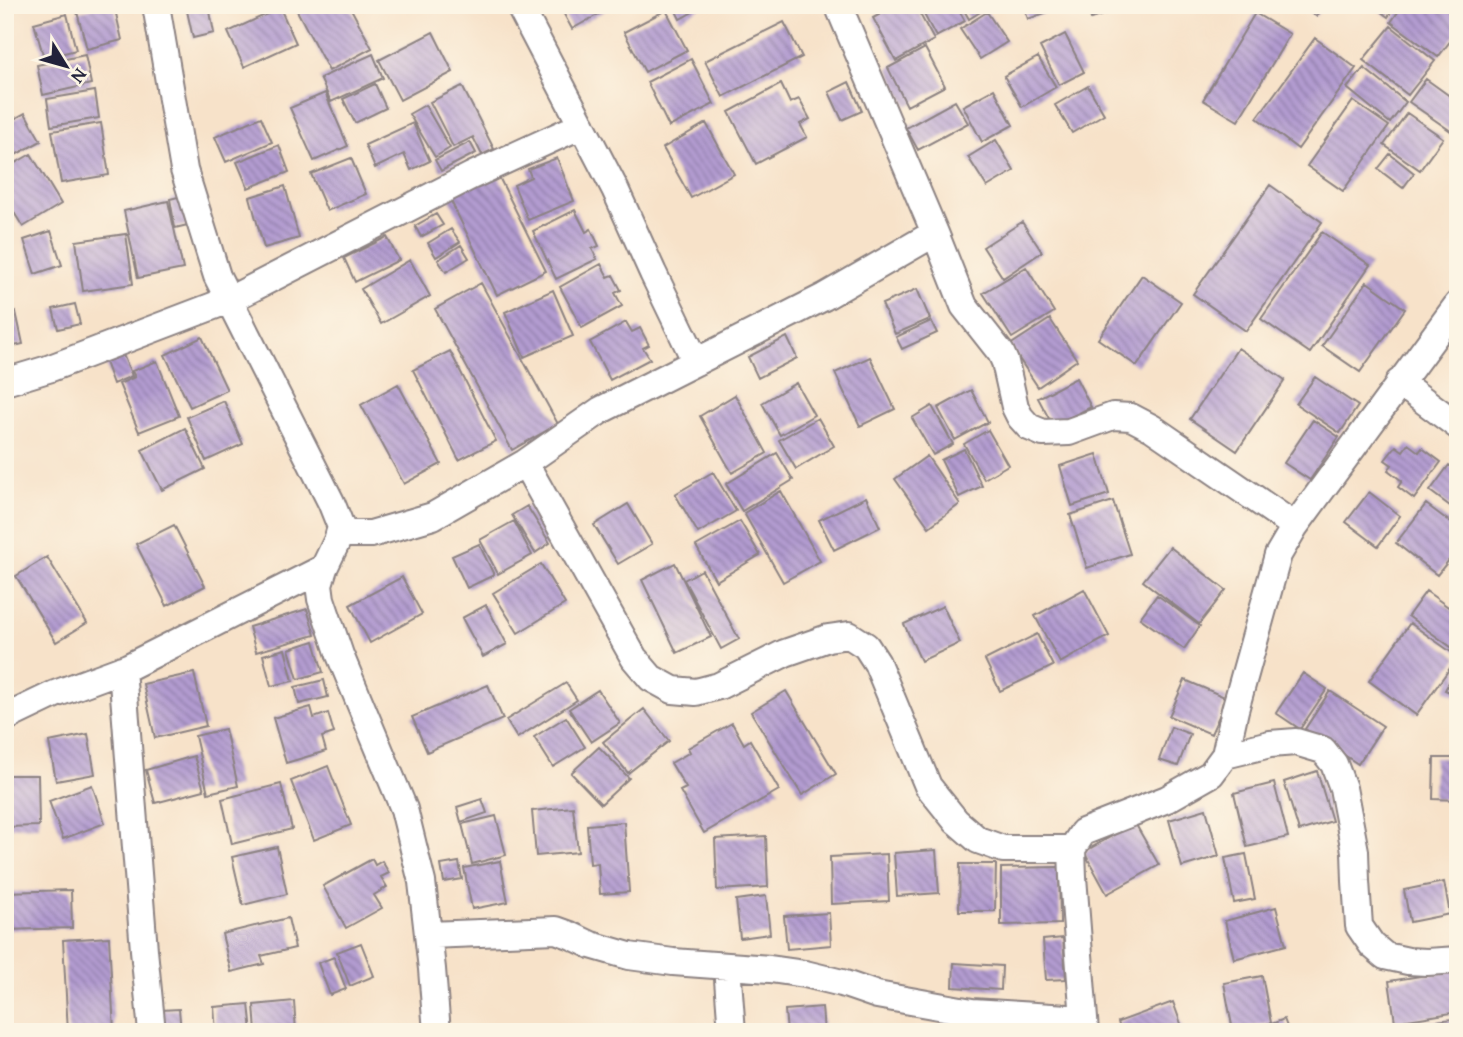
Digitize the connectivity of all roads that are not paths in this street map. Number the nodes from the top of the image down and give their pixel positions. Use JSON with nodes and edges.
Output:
{"nodes":[{"id":1,"x":156,"y":5,"type":"edge"},
{"id":2,"x":519,"y":5,"type":"edge"},
{"id":3,"x":838,"y":5,"type":"edge"},
{"id":4,"x":582,"y":125,"type":"junction"},
{"id":5,"x":935,"y":233,"type":"junction"},
{"id":6,"x":229,"y":300,"type":"junction"},
{"id":7,"x":1458,"y":304,"type":"edge"},
{"id":8,"x":695,"y":362,"type":"junction"},
{"id":9,"x":5,"y":382,"type":"edge"},
{"id":10,"x":1399,"y":382,"type":"junction"},
{"id":11,"x":1458,"y":426,"type":"edge"},
{"id":12,"x":525,"y":463,"type":"junction"},
{"id":13,"x":1295,"y":526,"type":"junction"},
{"id":14,"x":339,"y":534,"type":"junction"},
{"id":15,"x":324,"y":568,"type":"junction"},
{"id":16,"x":122,"y":668,"type":"junction"},
{"id":17,"x":5,"y":718,"type":"edge"},
{"id":18,"x":1225,"y":755,"type":"junction"},
{"id":19,"x":1072,"y":849,"type":"junction"},
{"id":20,"x":429,"y":935,"type":"junction"},
{"id":21,"x":1458,"y":960,"type":"edge"},
{"id":22,"x":727,"y":965,"type":"junction"},
{"id":23,"x":1084,"y":1025,"type":"edge"},
{"id":24,"x":152,"y":1032,"type":"edge"},
{"id":25,"x":437,"y":1032,"type":"edge"},
{"id":26,"x":732,"y":1032,"type":"edge"}],
"edges":[{"from":1,"to":6,"type":"street"},
{"from":2,"to":4,"type":"street"},
{"from":3,"to":5,"type":"street"},
{"from":4,"to":6,"type":"street"},
{"from":4,"to":8,"type":"street"},
{"from":5,"to":8,"type":"street"},
{"from":5,"to":13,"type":"street"},
{"from":6,"to":9,"type":"street"},
{"from":6,"to":14,"type":"street"},
{"from":7,"to":10,"type":"street"},
{"from":8,"to":12,"type":"street"},
{"from":10,"to":11,"type":"street"},
{"from":10,"to":13,"type":"street"},
{"from":12,"to":14,"type":"street"},
{"from":12,"to":19,"type":"street"},
{"from":13,"to":18,"type":"street"},
{"from":14,"to":15,"type":"street"},
{"from":15,"to":16,"type":"street"},
{"from":15,"to":20,"type":"street"},
{"from":16,"to":17,"type":"street"},
{"from":16,"to":24,"type":"street"},
{"from":18,"to":19,"type":"street"},
{"from":18,"to":21,"type":"street"},
{"from":19,"to":23,"type":"street"},
{"from":20,"to":22,"type":"street"},
{"from":20,"to":25,"type":"street"},
{"from":22,"to":23,"type":"street"},
{"from":22,"to":26,"type":"street"}]}
